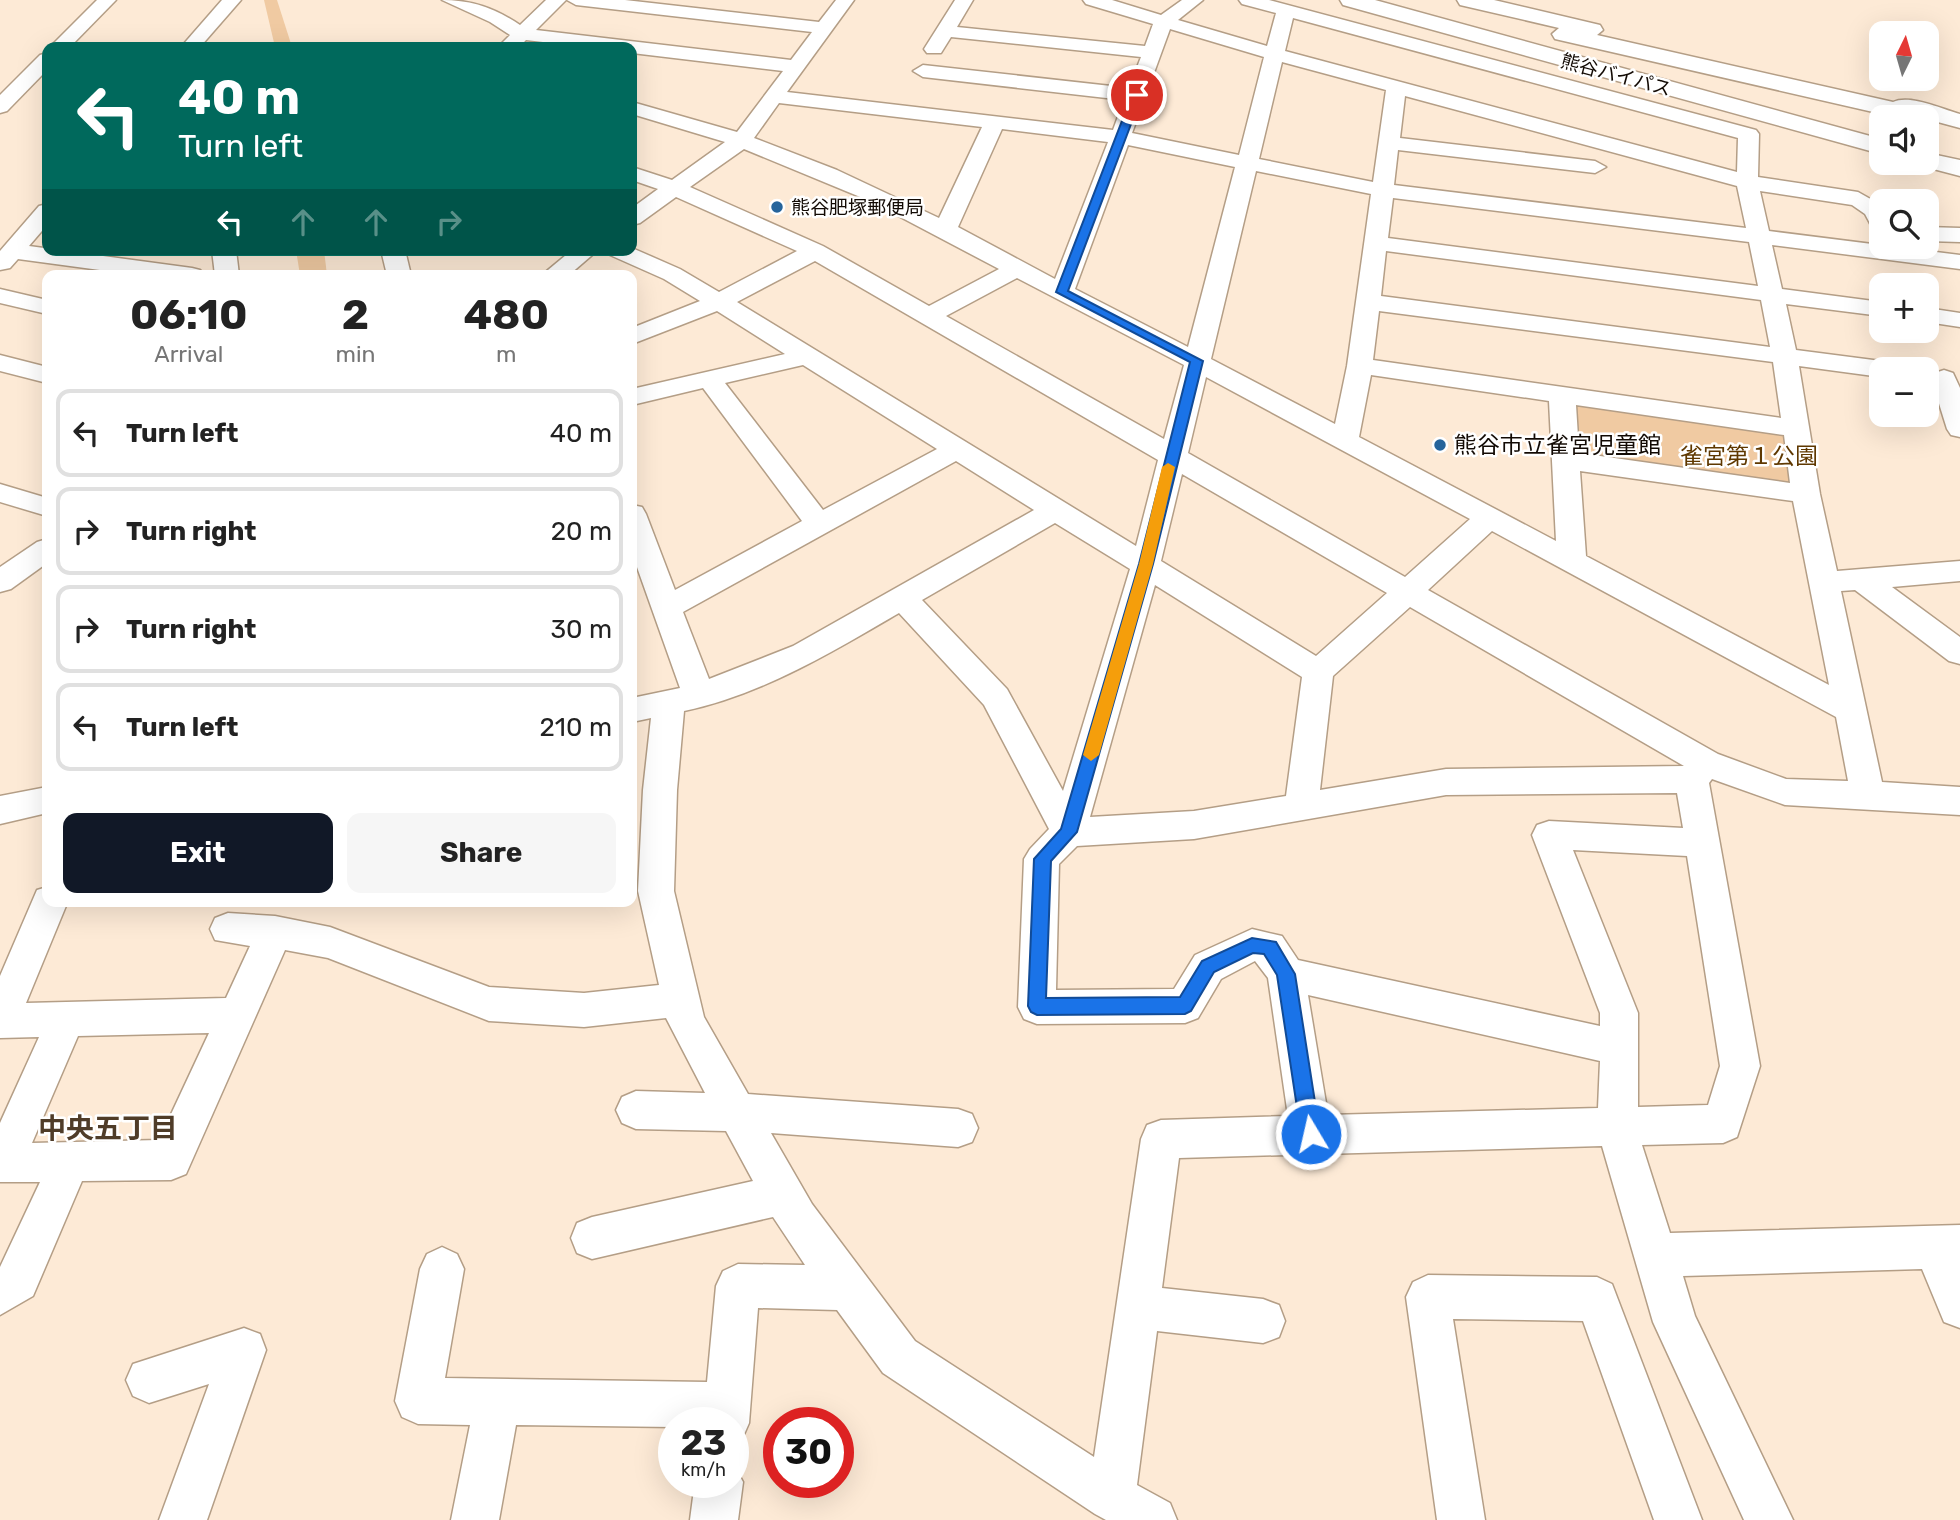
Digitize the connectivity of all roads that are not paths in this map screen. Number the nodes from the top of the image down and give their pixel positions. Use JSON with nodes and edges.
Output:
{"nodes":[{"id":1,"x":107,"y":0,"type":"edge"},
{"id":2,"x":232,"y":0,"type":"edge"},
{"id":3,"x":557,"y":0,"type":"edge"},
{"id":4,"x":576,"y":0,"type":"edge"},
{"id":5,"x":845,"y":0,"type":"edge"},
{"id":6,"x":964,"y":0,"type":"edge"},
{"id":7,"x":1092,"y":0,"type":"edge"},
{"id":8,"x":1194,"y":0,"type":"edge"},
{"id":9,"x":1248,"y":0,"type":"edge"},
{"id":10,"x":1318,"y":0,"type":"edge"},
{"id":11,"x":1351,"y":0,"type":"edge"},
{"id":12,"x":1418,"y":0,"type":"edge"},
{"id":13,"x":1468,"y":0,"type":"edge"},
{"id":14,"x":466,"y":2,"type":"edge"},
{"id":15,"x":1286,"y":9,"type":"junction"},
{"id":16,"x":1164,"y":21,"type":"junction"},
{"id":17,"x":824,"y":28,"type":"junction"},
{"id":18,"x":944,"y":31,"type":"junction"},
{"id":19,"x":1471,"y":35,"type":"junction"},
{"id":20,"x":514,"y":41,"type":"edge"},
{"id":21,"x":64,"y":42,"type":"edge"},
{"id":22,"x":195,"y":42,"type":"edge"},
{"id":23,"x":534,"y":42,"type":"edge"},
{"id":24,"x":637,"y":48,"type":"edge"},
{"id":25,"x":1153,"y":53,"type":"junction"},
{"id":26,"x":1274,"y":54,"type":"junction"},
{"id":27,"x":798,"y":67,"type":"junction"},
{"id":28,"x":923,"y":71,"type":"junction"},
{"id":29,"x":3,"y":73,"type":"dead end"},
{"id":30,"x":39,"y":77,"type":"edge"},
{"id":31,"x":1396,"y":87,"type":"junction"},
{"id":32,"x":1137,"y":95,"type":"junction"},
{"id":33,"x":776,"y":97,"type":"junction"},
{"id":34,"x":1874,"y":105,"type":"edge"},
{"id":35,"x":0,"y":107,"type":"edge"},
{"id":36,"x":637,"y":109,"type":"edge"},
{"id":37,"x":897,"y":111,"type":"junction"},
{"id":38,"x":1939,"y":119,"type":"edge"},
{"id":39,"x":995,"y":122,"type":"junction"},
{"id":40,"x":1960,"y":123,"type":"edge"},
{"id":41,"x":1120,"y":137,"type":"junction"},
{"id":42,"x":742,"y":140,"type":"junction"},
{"id":43,"x":1592,"y":140,"type":"junction"},
{"id":44,"x":1390,"y":143,"type":"junction"},
{"id":45,"x":1869,"y":144,"type":"edge"},
{"id":46,"x":1249,"y":163,"type":"junction"},
{"id":47,"x":1939,"y":163,"type":"edge"},
{"id":48,"x":1595,"y":167,"type":"junction"},
{"id":49,"x":1960,"y":168,"type":"edge"},
{"id":50,"x":637,"y":175,"type":"edge"},
{"id":51,"x":1747,"y":182,"type":"junction"},
{"id":52,"x":675,"y":188,"type":"junction"},
{"id":53,"x":1382,"y":190,"type":"junction"},
{"id":54,"x":1869,"y":207,"type":"edge"},
{"id":55,"x":637,"y":215,"type":"edge"},
{"id":56,"x":1599,"y":216,"type":"junction"},
{"id":57,"x":42,"y":217,"type":"edge"},
{"id":58,"x":946,"y":228,"type":"junction"},
{"id":59,"x":1939,"y":234,"type":"edge"},
{"id":60,"x":1960,"y":235,"type":"edge"},
{"id":61,"x":1758,"y":237,"type":"junction"},
{"id":62,"x":1377,"y":243,"type":"junction"},
{"id":63,"x":1869,"y":248,"type":"edge"},
{"id":64,"x":815,"y":251,"type":"junction"},
{"id":65,"x":579,"y":256,"type":"edge"},
{"id":66,"x":632,"y":256,"type":"edge"},
{"id":67,"x":6,"y":258,"type":"edge"},
{"id":68,"x":1939,"y":258,"type":"edge"},
{"id":69,"x":1960,"y":262,"type":"edge"},
{"id":70,"x":1017,"y":269,"type":"junction"},
{"id":71,"x":137,"y":270,"type":"edge"},
{"id":72,"x":561,"y":270,"type":"edge"},
{"id":73,"x":1062,"y":292,"type":"junction"},
{"id":74,"x":1771,"y":295,"type":"junction"},
{"id":75,"x":0,"y":296,"type":"edge"},
{"id":76,"x":719,"y":302,"type":"junction"},
{"id":77,"x":1369,"y":302,"type":"junction"},
{"id":78,"x":42,"y":306,"type":"edge"},
{"id":79,"x":1869,"y":307,"type":"edge"},
{"id":80,"x":928,"y":316,"type":"junction"},
{"id":81,"x":1939,"y":317,"type":"edge"},
{"id":82,"x":1960,"y":320,"type":"edge"},
{"id":83,"x":637,"y":335,"type":"edge"},
{"id":84,"x":808,"y":356,"type":"junction"},
{"id":85,"x":1785,"y":356,"type":"junction"},
{"id":86,"x":1196,"y":361,"type":"junction"},
{"id":87,"x":0,"y":363,"type":"edge"},
{"id":88,"x":1360,"y":366,"type":"junction"},
{"id":89,"x":1869,"y":367,"type":"edge"},
{"id":90,"x":42,"y":374,"type":"edge"},
{"id":91,"x":1943,"y":378,"type":"edge"},
{"id":92,"x":709,"y":379,"type":"junction"},
{"id":93,"x":1562,"y":395,"type":"junction"},
{"id":94,"x":637,"y":396,"type":"edge"},
{"id":95,"x":1794,"y":428,"type":"junction"},
{"id":96,"x":1960,"y":429,"type":"edge"},
{"id":97,"x":1345,"y":441,"type":"junction"},
{"id":98,"x":957,"y":449,"type":"junction"},
{"id":99,"x":1171,"y":457,"type":"junction"},
{"id":100,"x":1564,"y":460,"type":"junction"},
{"id":101,"x":0,"y":492,"type":"edge"},
{"id":102,"x":1806,"y":494,"type":"junction"},
{"id":103,"x":42,"y":505,"type":"edge"},
{"id":104,"x":1054,"y":511,"type":"junction"},
{"id":105,"x":1488,"y":519,"type":"junction"},
{"id":106,"x":819,"y":524,"type":"junction"},
{"id":107,"x":637,"y":527,"type":"edge"},
{"id":108,"x":42,"y":553,"type":"edge"},
{"id":109,"x":1572,"y":562,"type":"junction"},
{"id":110,"x":1146,"y":564,"type":"junction"},
{"id":111,"x":1960,"y":571,"type":"edge"},
{"id":112,"x":1861,"y":579,"type":"junction"},
{"id":113,"x":0,"y":582,"type":"edge"},
{"id":114,"x":1826,"y":582,"type":"junction"},
{"id":115,"x":1408,"y":593,"type":"junction"},
{"id":116,"x":902,"y":598,"type":"junction"},
{"id":117,"x":667,"y":607,"type":"junction"},
{"id":118,"x":1960,"y":653,"type":"edge"},
{"id":119,"x":1318,"y":672,"type":"junction"},
{"id":120,"x":667,"y":703,"type":"edge"},
{"id":121,"x":1850,"y":710,"type":"junction"},
{"id":122,"x":1699,"y":772,"type":"junction"},
{"id":123,"x":1868,"y":795,"type":"junction"},
{"id":124,"x":42,"y":801,"type":"edge"},
{"id":125,"x":1960,"y":801,"type":"edge"},
{"id":126,"x":1301,"y":808,"type":"junction"},
{"id":127,"x":0,"y":810,"type":"edge"},
{"id":128,"x":1068,"y":832,"type":"junction"},
{"id":129,"x":1702,"y":843,"type":"junction"},
{"id":130,"x":48,"y":907,"type":"edge"},
{"id":131,"x":228,"y":929,"type":"dead end"},
{"id":132,"x":275,"y":932,"type":"junction"},
{"id":133,"x":1286,"y":974,"type":"junction"},
{"id":134,"x":681,"y":1000,"type":"junction"},
{"id":135,"x":236,"y":1015,"type":"junction"},
{"id":136,"x":66,"y":1019,"type":"junction"},
{"id":137,"x":0,"y":1021,"type":"edge"},
{"id":138,"x":1620,"y":1048,"type":"junction"},
{"id":139,"x":636,"y":1110,"type":"dead end"},
{"id":140,"x":738,"y":1112,"type":"junction"},
{"id":141,"x":958,"y":1128,"type":"dead end"},
{"id":142,"x":1617,"y":1129,"type":"junction"},
{"id":143,"x":1311,"y":1134,"type":"junction"},
{"id":144,"x":69,"y":1164,"type":"junction"},
{"id":145,"x":784,"y":1194,"type":"junction"},
{"id":146,"x":593,"y":1238,"type":"dead end"},
{"id":147,"x":1947,"y":1247,"type":"edge"},
{"id":148,"x":1654,"y":1255,"type":"junction"},
{"id":149,"x":442,"y":1269,"type":"dead end"},
{"id":150,"x":846,"y":1288,"type":"junction"},
{"id":151,"x":0,"y":1293,"type":"edge"},
{"id":152,"x":1960,"y":1306,"type":"edge"},
{"id":153,"x":1139,"y":1307,"type":"junction"},
{"id":154,"x":1263,"y":1321,"type":"dead end"},
{"id":155,"x":149,"y":1380,"type":"dead end"},
{"id":156,"x":497,"y":1402,"type":"junction"},
{"id":157,"x":728,"y":1407,"type":"edge"},
{"id":158,"x":658,"y":1410,"type":"edge"},
{"id":159,"x":1112,"y":1497,"type":"junction"},
{"id":160,"x":717,"y":1498,"type":"edge"},
{"id":161,"x":183,"y":1520,"type":"edge"},
{"id":162,"x":475,"y":1520,"type":"edge"},
{"id":163,"x":714,"y":1520,"type":"edge"},
{"id":164,"x":1153,"y":1520,"type":"edge"},
{"id":165,"x":1461,"y":1520,"type":"edge"},
{"id":166,"x":1678,"y":1520,"type":"edge"},
{"id":167,"x":1769,"y":1520,"type":"edge"}],
"edges":[{"from":1,"to":21,"type":"street"},
{"from":2,"to":22,"type":"street"},
{"from":3,"to":20,"type":"street"},
{"from":4,"to":17,"type":"street"},
{"from":5,"to":17,"type":"street"},
{"from":6,"to":18,"type":"street"},
{"from":7,"to":16,"type":"street"},
{"from":8,"to":16,"type":"street"},
{"from":9,"to":15,"type":"street"},
{"from":10,"to":19,"type":"highway"},
{"from":11,"to":19,"type":"highway","name":"熊谷バイパス"},
{"from":12,"to":34,"type":"highway","name":"熊谷バイパス"},
{"from":13,"to":40,"type":"highway"},
{"from":14,"to":20,"type":"street"},
{"from":15,"to":26,"type":"street"},
{"from":15,"to":51,"type":"street"},
{"from":16,"to":25,"type":"street"},
{"from":16,"to":26,"type":"street"},
{"from":17,"to":27,"type":"street"},
{"from":18,"to":25,"type":"street"},
{"from":18,"to":28,"type":"street"},
{"from":19,"to":45,"type":"highway","name":"熊谷バイパス"},
{"from":20,"to":23,"type":"street"},
{"from":24,"to":27,"type":"street"},
{"from":25,"to":32,"type":"street"},
{"from":26,"to":31,"type":"street"},
{"from":26,"to":46,"type":"street"},
{"from":27,"to":33,"type":"street"},
{"from":28,"to":32,"type":"street"},
{"from":28,"to":37,"type":"street"},
{"from":29,"to":30,"type":"street"},
{"from":30,"to":35,"type":"street"},
{"from":31,"to":43,"type":"street"},
{"from":31,"to":44,"type":"street"},
{"from":32,"to":41,"type":"street"},
{"from":33,"to":37,"type":"street"},
{"from":33,"to":42,"type":"street"},
{"from":36,"to":42,"type":"street"},
{"from":37,"to":39,"type":"street"},
{"from":38,"to":40,"type":"highway","name":"熊谷バイパス"},
{"from":39,"to":41,"type":"street"},
{"from":39,"to":58,"type":"street"},
{"from":41,"to":46,"type":"street"},
{"from":41,"to":73,"type":"street"},
{"from":42,"to":52,"type":"street"},
{"from":42,"to":58,"type":"street"},
{"from":43,"to":48,"type":"street"},
{"from":43,"to":51,"type":"street"},
{"from":44,"to":48,"type":"street"},
{"from":44,"to":53,"type":"street"},
{"from":46,"to":53,"type":"street"},
{"from":46,"to":86,"type":"street"},
{"from":47,"to":49,"type":"highway"},
{"from":48,"to":56,"type":"street"},
{"from":50,"to":52,"type":"street"},
{"from":51,"to":54,"type":"street"},
{"from":51,"to":61,"type":"street"},
{"from":52,"to":55,"type":"street"},
{"from":52,"to":64,"type":"street"},
{"from":53,"to":56,"type":"street"},
{"from":53,"to":62,"type":"street"},
{"from":56,"to":61,"type":"street"},
{"from":57,"to":67,"type":"street"},
{"from":58,"to":70,"type":"street"},
{"from":59,"to":60,"type":"street"},
{"from":61,"to":63,"type":"street"},
{"from":61,"to":74,"type":"street"},
{"from":62,"to":74,"type":"street"},
{"from":62,"to":77,"type":"street"},
{"from":64,"to":76,"type":"street"},
{"from":64,"to":80,"type":"street"},
{"from":65,"to":72,"type":"street"},
{"from":66,"to":76,"type":"street"},
{"from":67,"to":71,"type":"street"},
{"from":68,"to":69,"type":"street"},
{"from":70,"to":73,"type":"street"},
{"from":70,"to":80,"type":"street"},
{"from":73,"to":86,"type":"street"},
{"from":74,"to":79,"type":"street"},
{"from":74,"to":85,"type":"street"},
{"from":75,"to":78,"type":"street"},
{"from":76,"to":83,"type":"street"},
{"from":76,"to":84,"type":"street"},
{"from":77,"to":85,"type":"street"},
{"from":77,"to":88,"type":"street"},
{"from":80,"to":99,"type":"street"},
{"from":81,"to":82,"type":"street"},
{"from":84,"to":92,"type":"street"},
{"from":84,"to":98,"type":"street"},
{"from":85,"to":89,"type":"street"},
{"from":85,"to":95,"type":"street"},
{"from":86,"to":97,"type":"street"},
{"from":86,"to":99,"type":"street"},
{"from":87,"to":90,"type":"street"},
{"from":88,"to":93,"type":"street"},
{"from":88,"to":97,"type":"street"},
{"from":91,"to":96,"type":"street"},
{"from":92,"to":94,"type":"street"},
{"from":92,"to":106,"type":"street"},
{"from":93,"to":95,"type":"street"},
{"from":93,"to":100,"type":"street"},
{"from":95,"to":102,"type":"street"},
{"from":97,"to":105,"type":"street"},
{"from":98,"to":104,"type":"street"},
{"from":98,"to":106,"type":"street"},
{"from":99,"to":110,"type":"street"},
{"from":99,"to":115,"type":"street"},
{"from":100,"to":102,"type":"street"},
{"from":100,"to":109,"type":"street"},
{"from":101,"to":103,"type":"street"},
{"from":102,"to":114,"type":"street"},
{"from":104,"to":110,"type":"street"},
{"from":104,"to":116,"type":"street"},
{"from":105,"to":109,"type":"street"},
{"from":105,"to":115,"type":"street"},
{"from":106,"to":117,"type":"street"},
{"from":107,"to":117,"type":"street"},
{"from":108,"to":113,"type":"street"},
{"from":109,"to":121,"type":"street"},
{"from":110,"to":119,"type":"street"},
{"from":110,"to":128,"type":"street"},
{"from":111,"to":112,"type":"street"},
{"from":112,"to":114,"type":"street"},
{"from":112,"to":118,"type":"street"},
{"from":114,"to":121,"type":"street"},
{"from":115,"to":119,"type":"street"},
{"from":115,"to":122,"type":"street"},
{"from":116,"to":120,"type":"street"},
{"from":116,"to":128,"type":"street"},
{"from":117,"to":120,"type":"street"},
{"from":119,"to":126,"type":"street"},
{"from":120,"to":134,"type":"street"},
{"from":121,"to":123,"type":"street"},
{"from":122,"to":123,"type":"street"},
{"from":122,"to":126,"type":"street"},
{"from":122,"to":129,"type":"street"},
{"from":123,"to":125,"type":"street"},
{"from":124,"to":127,"type":"street"},
{"from":126,"to":128,"type":"street"},
{"from":128,"to":133,"type":"street"},
{"from":129,"to":138,"type":"street"},
{"from":129,"to":142,"type":"street"},
{"from":130,"to":137,"type":"street"},
{"from":131,"to":132,"type":"street"},
{"from":132,"to":134,"type":"street"},
{"from":132,"to":135,"type":"street"},
{"from":133,"to":138,"type":"street"},
{"from":133,"to":143,"type":"street"},
{"from":134,"to":140,"type":"street"},
{"from":135,"to":136,"type":"street"},
{"from":135,"to":144,"type":"street"},
{"from":136,"to":137,"type":"street"},
{"from":136,"to":144,"type":"street"},
{"from":138,"to":142,"type":"street"},
{"from":139,"to":140,"type":"street"},
{"from":140,"to":141,"type":"street"},
{"from":140,"to":145,"type":"street"},
{"from":142,"to":143,"type":"street"},
{"from":142,"to":148,"type":"street"},
{"from":143,"to":153,"type":"street"},
{"from":144,"to":151,"type":"street"},
{"from":145,"to":146,"type":"street"},
{"from":145,"to":150,"type":"street"},
{"from":147,"to":148,"type":"street"},
{"from":147,"to":152,"type":"street"},
{"from":148,"to":167,"type":"street"},
{"from":149,"to":156,"type":"street"},
{"from":150,"to":157,"type":"street"},
{"from":150,"to":159,"type":"street"},
{"from":153,"to":154,"type":"street"},
{"from":153,"to":159,"type":"street"},
{"from":155,"to":161,"type":"street"},
{"from":156,"to":158,"type":"street"},
{"from":156,"to":162,"type":"street"},
{"from":159,"to":164,"type":"street"},
{"from":160,"to":163,"type":"street"},
{"from":165,"to":166,"type":"street"}]}
